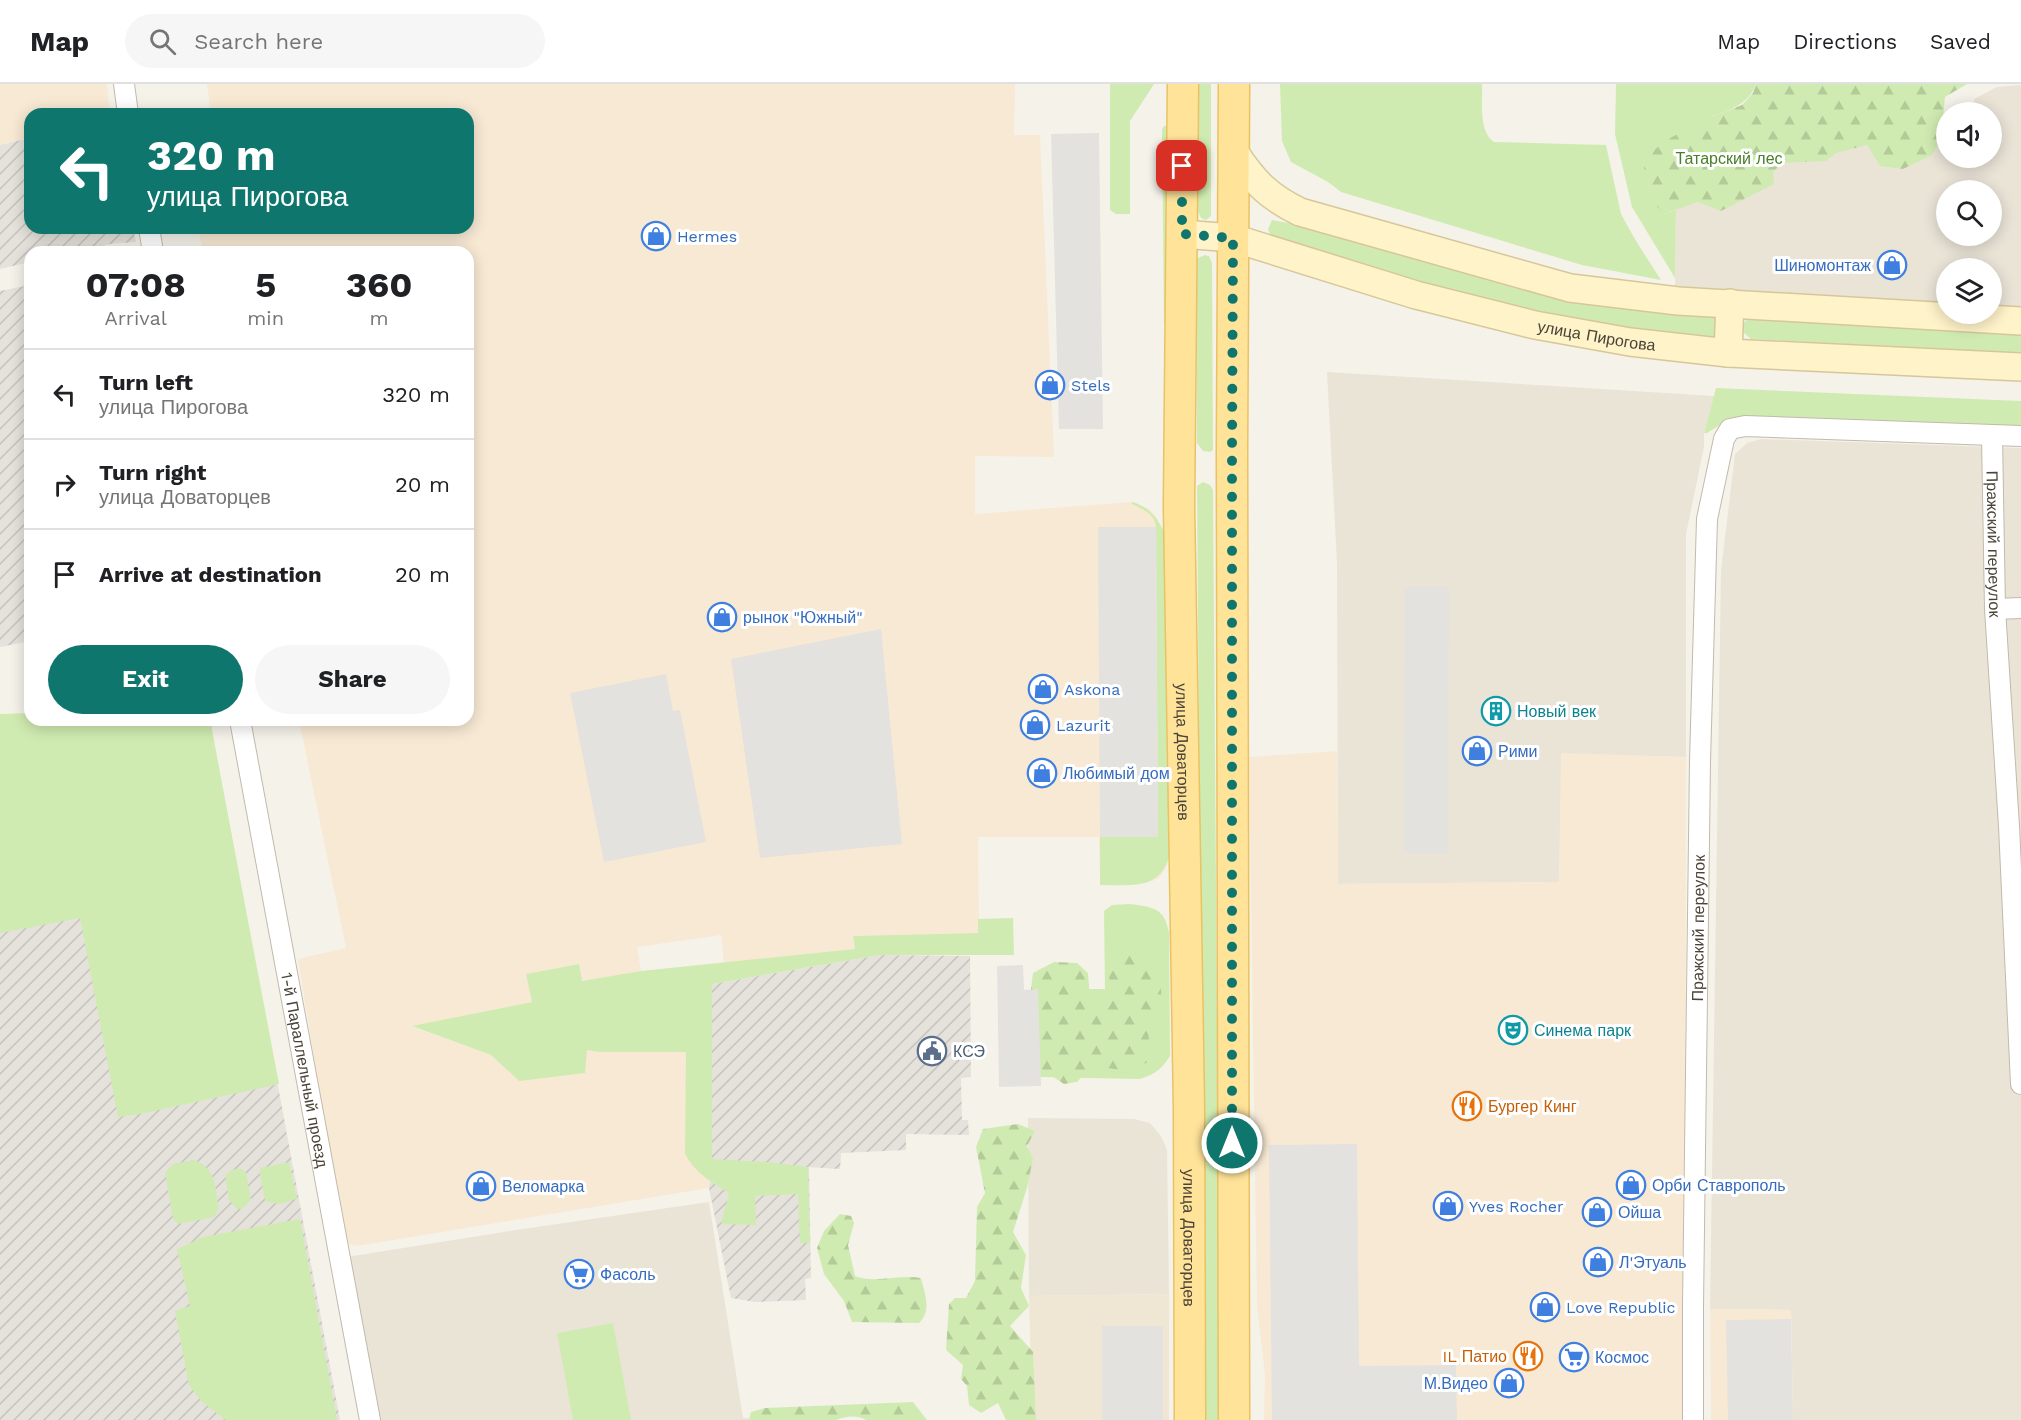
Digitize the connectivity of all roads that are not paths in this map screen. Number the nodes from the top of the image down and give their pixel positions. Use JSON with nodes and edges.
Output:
{"nodes":[{"id":1,"x":124,"y":84,"type":"edge"},
{"id":2,"x":1183,"y":84,"type":"edge"},
{"id":3,"x":1234,"y":84,"type":"edge"},
{"id":4,"x":127,"y":108,"type":"edge"},
{"id":5,"x":1235,"y":153,"type":"junction"},
{"id":6,"x":1182,"y":234,"type":"junction"},
{"id":7,"x":1233,"y":238,"type":"junction"},
{"id":8,"x":1730,"y":303,"type":"junction"},
{"id":9,"x":2021,"y":321,"type":"edge"},
{"id":10,"x":1728,"y":353,"type":"junction"},
{"id":11,"x":2021,"y":367,"type":"edge"},
{"id":12,"x":1992,"y":436,"type":"junction"},
{"id":13,"x":2021,"y":436,"type":"edge"},
{"id":14,"x":2021,"y":608,"type":"edge"},
{"id":15,"x":1995,"y":609,"type":"junction"},
{"id":16,"x":241,"y":726,"type":"edge"},
{"id":17,"x":2021,"y":1084,"type":"edge"},
{"id":18,"x":370,"y":1420,"type":"edge"},
{"id":19,"x":1190,"y":1420,"type":"edge"},
{"id":20,"x":1234,"y":1420,"type":"edge"},
{"id":21,"x":1693,"y":1420,"type":"edge"}],
"edges":[{"from":1,"to":4,"type":"street"},
{"from":2,"to":6,"type":"main road","name":"улица Доваторцев"},
{"from":3,"to":5,"type":"main road"},
{"from":5,"to":7,"type":"main road"},
{"from":5,"to":8,"type":"main road"},
{"from":6,"to":7,"type":"main road","name":"улица Пирогова"},
{"from":6,"to":19,"type":"main road","name":"улица Доваторцев"},
{"from":7,"to":10,"type":"main road","name":"улица Пирогова"},
{"from":7,"to":20,"type":"main road"},
{"from":8,"to":9,"type":"main road"},
{"from":8,"to":10,"type":"main road"},
{"from":10,"to":11,"type":"main road","name":"улица Пирогова"},
{"from":12,"to":13,"type":"street"},
{"from":12,"to":15,"type":"street","name":"Пражский переулок"},
{"from":12,"to":21,"type":"street","name":"Пражский переулок"},
{"from":14,"to":15,"type":"street"},
{"from":15,"to":17,"type":"street","name":"Пражский переулок"},
{"from":16,"to":18,"type":"street","name":"1-й Параллельный проезд"}]}
